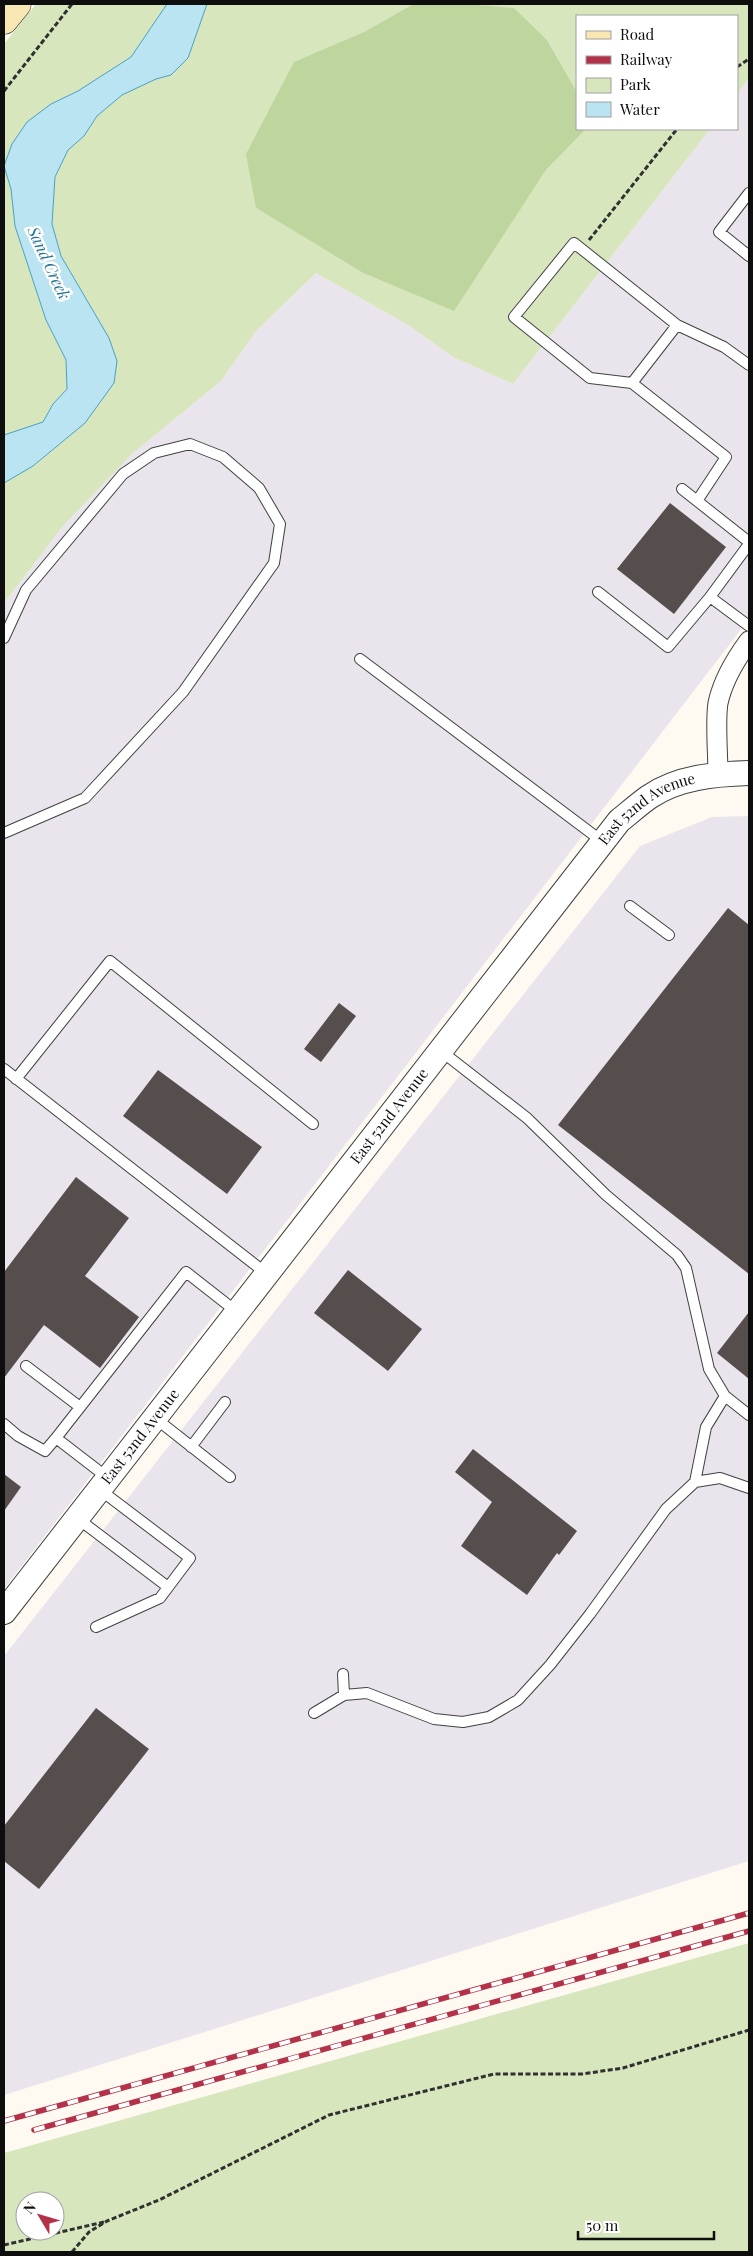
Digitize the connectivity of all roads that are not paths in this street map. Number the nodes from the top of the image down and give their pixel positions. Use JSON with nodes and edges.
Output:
{"nodes":[{"id":1,"x":16,"y":4,"type":"edge"},
{"id":2,"x":4,"y":20,"type":"edge"},
{"id":3,"x":749,"y":194,"type":"edge"},
{"id":4,"x":749,"y":256,"type":"edge"},
{"id":5,"x":676,"y":325,"type":"junction"},
{"id":6,"x":749,"y":366,"type":"edge"},
{"id":7,"x":632,"y":383,"type":"junction"},
{"id":8,"x":682,"y":489,"type":"dead end"},
{"id":9,"x":697,"y":501,"type":"junction"},
{"id":10,"x":749,"y":543,"type":"edge"},
{"id":11,"x":598,"y":592,"type":"dead end"},
{"id":12,"x":710,"y":597,"type":"junction"},
{"id":13,"x":749,"y":626,"type":"edge"},
{"id":14,"x":4,"y":638,"type":"edge"},
{"id":15,"x":749,"y":641,"type":"edge"},
{"id":16,"x":360,"y":659,"type":"dead end"},
{"id":17,"x":749,"y":773,"type":"edge"},
{"id":18,"x":718,"y":774,"type":"junction"},
{"id":19,"x":4,"y":833,"type":"edge"},
{"id":20,"x":603,"y":842,"type":"junction"},
{"id":21,"x":630,"y":906,"type":"dead end"},
{"id":22,"x":669,"y":935,"type":"dead end"},
{"id":23,"x":441,"y":1051,"type":"junction"},
{"id":24,"x":4,"y":1070,"type":"edge"},
{"id":25,"x":16,"y":1079,"type":"junction"},
{"id":26,"x":313,"y":1124,"type":"dead end"},
{"id":27,"x":267,"y":1274,"type":"junction"},
{"id":28,"x":237,"y":1312,"type":"junction"},
{"id":29,"x":26,"y":1366,"type":"dead end"},
{"id":30,"x":726,"y":1396,"type":"junction"},
{"id":31,"x":225,"y":1402,"type":"dead end"},
{"id":32,"x":80,"y":1407,"type":"junction"},
{"id":33,"x":749,"y":1415,"type":"edge"},
{"id":34,"x":155,"y":1418,"type":"junction"},
{"id":35,"x":4,"y":1424,"type":"edge"},
{"id":36,"x":56,"y":1438,"type":"junction"},
{"id":37,"x":191,"y":1447,"type":"junction"},
{"id":38,"x":230,"y":1477,"type":"dead end"},
{"id":39,"x":695,"y":1482,"type":"junction"},
{"id":40,"x":104,"y":1484,"type":"junction"},
{"id":41,"x":749,"y":1488,"type":"edge"},
{"id":42,"x":77,"y":1518,"type":"junction"},
{"id":43,"x":168,"y":1587,"type":"junction"},
{"id":44,"x":4,"y":1612,"type":"edge"},
{"id":45,"x":96,"y":1627,"type":"dead end"},
{"id":46,"x":342,"y":1674,"type":"dead end"},
{"id":47,"x":344,"y":1696,"type":"junction"},
{"id":48,"x":314,"y":1713,"type":"dead end"}],
"edges":[{"from":1,"to":2,"type":"main road"},
{"from":3,"to":4,"type":"lane"},
{"from":5,"to":6,"type":"lane"},
{"from":5,"to":7,"type":"lane"},
{"from":5,"to":7,"type":"lane"},
{"from":7,"to":9,"type":"lane"},
{"from":8,"to":9,"type":"lane"},
{"from":9,"to":10,"type":"lane"},
{"from":10,"to":12,"type":"lane"},
{"from":11,"to":12,"type":"lane"},
{"from":12,"to":13,"type":"lane"},
{"from":14,"to":19,"type":"lane"},
{"from":15,"to":18,"type":"street","name":"East 52nd Avenue"},
{"from":16,"to":20,"type":"lane"},
{"from":17,"to":18,"type":"street"},
{"from":18,"to":20,"type":"street","name":"East 52nd Avenue"},
{"from":20,"to":23,"type":"street","name":"East 52nd Avenue"},
{"from":21,"to":22,"type":"lane"},
{"from":23,"to":27,"type":"street","name":"East 52nd Avenue"},
{"from":23,"to":30,"type":"lane"},
{"from":24,"to":25,"type":"lane"},
{"from":25,"to":26,"type":"lane"},
{"from":25,"to":27,"type":"lane"},
{"from":27,"to":28,"type":"street","name":"East 52nd Avenue"},
{"from":28,"to":32,"type":"lane"},
{"from":28,"to":34,"type":"street","name":"East 52nd Avenue"},
{"from":29,"to":32,"type":"lane"},
{"from":30,"to":33,"type":"lane"},
{"from":30,"to":39,"type":"lane"},
{"from":31,"to":37,"type":"lane"},
{"from":32,"to":36,"type":"lane"},
{"from":34,"to":37,"type":"lane"},
{"from":34,"to":40,"type":"street","name":"East 52nd Avenue"},
{"from":35,"to":36,"type":"lane"},
{"from":36,"to":40,"type":"lane"},
{"from":37,"to":38,"type":"lane"},
{"from":39,"to":41,"type":"lane"},
{"from":39,"to":47,"type":"lane"},
{"from":40,"to":42,"type":"street","name":"East 52nd Avenue"},
{"from":40,"to":43,"type":"lane"},
{"from":42,"to":43,"type":"lane"},
{"from":42,"to":44,"type":"street","name":"East 52nd Avenue"},
{"from":43,"to":45,"type":"lane"},
{"from":46,"to":47,"type":"lane"},
{"from":47,"to":48,"type":"lane"}]}
